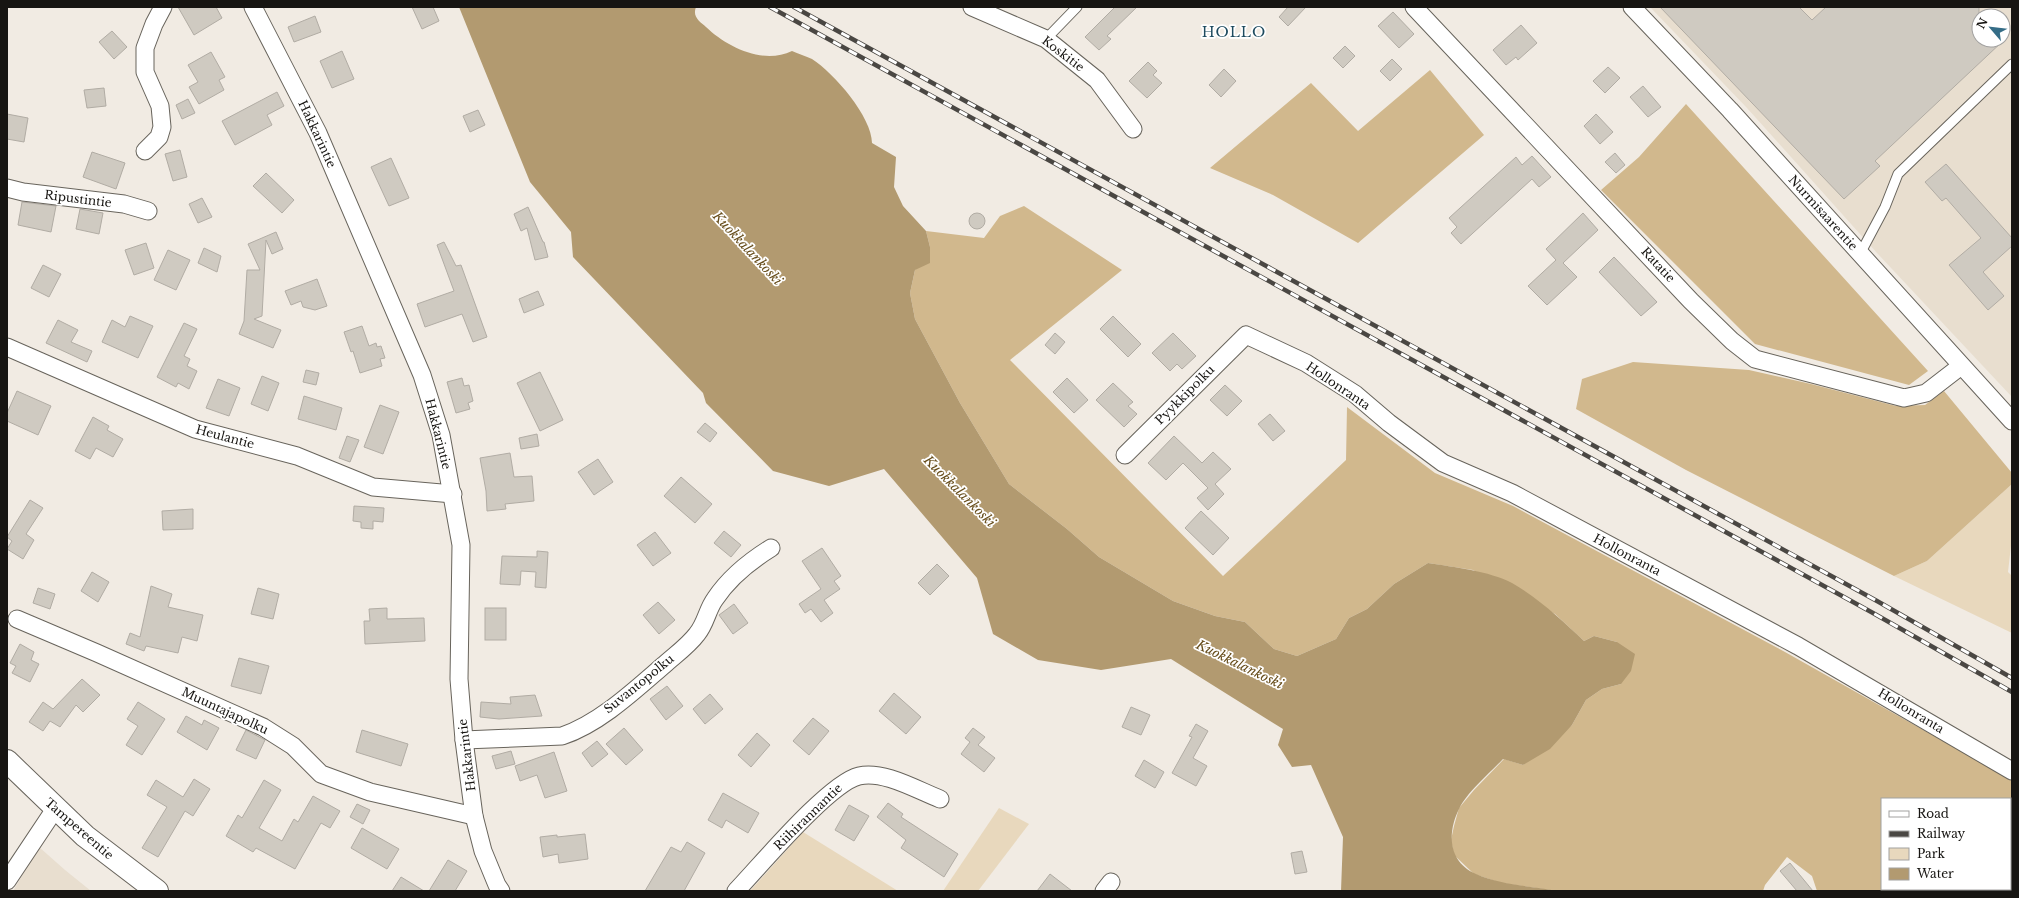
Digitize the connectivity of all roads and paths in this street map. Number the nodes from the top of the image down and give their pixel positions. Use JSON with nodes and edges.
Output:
{"nodes":[{"id":1,"x":163,"y":7,"type":"edge"},
{"id":2,"x":253,"y":7,"type":"edge"},
{"id":3,"x":972,"y":7,"type":"edge"},
{"id":4,"x":1077,"y":7,"type":"edge"},
{"id":5,"x":1414,"y":7,"type":"edge"},
{"id":6,"x":1632,"y":7,"type":"edge"},
{"id":7,"x":1046,"y":39,"type":"junction"},
{"id":8,"x":2012,"y":64,"type":"edge"},
{"id":9,"x":1133,"y":129,"type":"dead end"},
{"id":10,"x":145,"y":151,"type":"dead end"},
{"id":11,"x":7,"y":188,"type":"edge"},
{"id":12,"x":148,"y":211,"type":"dead end"},
{"id":13,"x":1860,"y":254,"type":"junction"},
{"id":14,"x":1246,"y":335,"type":"joint"},
{"id":15,"x":7,"y":347,"type":"edge"},
{"id":16,"x":1961,"y":366,"type":"junction"},
{"id":17,"x":2012,"y":421,"type":"edge"},
{"id":18,"x":1125,"y":455,"type":"dead end"},
{"id":19,"x":453,"y":494,"type":"junction"},
{"id":20,"x":771,"y":548,"type":"dead end"},
{"id":21,"x":17,"y":619,"type":"dead end"},
{"id":22,"x":464,"y":740,"type":"junction"},
{"id":23,"x":7,"y":761,"type":"edge"},
{"id":24,"x":2012,"y":771,"type":"edge"},
{"id":25,"x":940,"y":799,"type":"dead end"},
{"id":26,"x":55,"y":809,"type":"junction"},
{"id":27,"x":474,"y":816,"type":"junction"},
{"id":28,"x":7,"y":881,"type":"edge"},
{"id":29,"x":157,"y":891,"type":"edge"},
{"id":30,"x":501,"y":891,"type":"edge"},
{"id":31,"x":736,"y":891,"type":"edge"}],
"edges":[{"from":1,"to":10,"type":"street"},
{"from":2,"to":19,"type":"street","name":"Hakkarintie"},
{"from":3,"to":7,"type":"street","name":"Koskitie"},
{"from":4,"to":7,"type":"lane"},
{"from":5,"to":16,"type":"street","name":"Ratatie"},
{"from":6,"to":13,"type":"street","name":"Nurmisaarentie"},
{"from":7,"to":9,"type":"street","name":"Koskitie"},
{"from":8,"to":13,"type":"lane"},
{"from":11,"to":12,"type":"street","name":"Ripustintie"},
{"from":13,"to":16,"type":"street","name":"Nurmisaarentie"},
{"from":14,"to":18,"type":"street","name":"Pyykkipolku"},
{"from":14,"to":24,"type":"street","name":"Hollonranta"},
{"from":15,"to":19,"type":"street","name":"Heulantie"},
{"from":16,"to":17,"type":"street","name":"Nurmisaarentie"},
{"from":19,"to":22,"type":"street","name":"Hakkarintie"},
{"from":20,"to":22,"type":"street","name":"Suvantopolku"},
{"from":21,"to":27,"type":"street","name":"Muuntajapolku"},
{"from":22,"to":27,"type":"street","name":"Hakkarintie"},
{"from":23,"to":26,"type":"main road","name":"Tampereentie"},
{"from":25,"to":31,"type":"street","name":"Riihirannantie"},
{"from":26,"to":28,"type":"street"},
{"from":26,"to":29,"type":"main road","name":"Tampereentie"},
{"from":27,"to":30,"type":"street","name":"Hakkarintie"}]}
